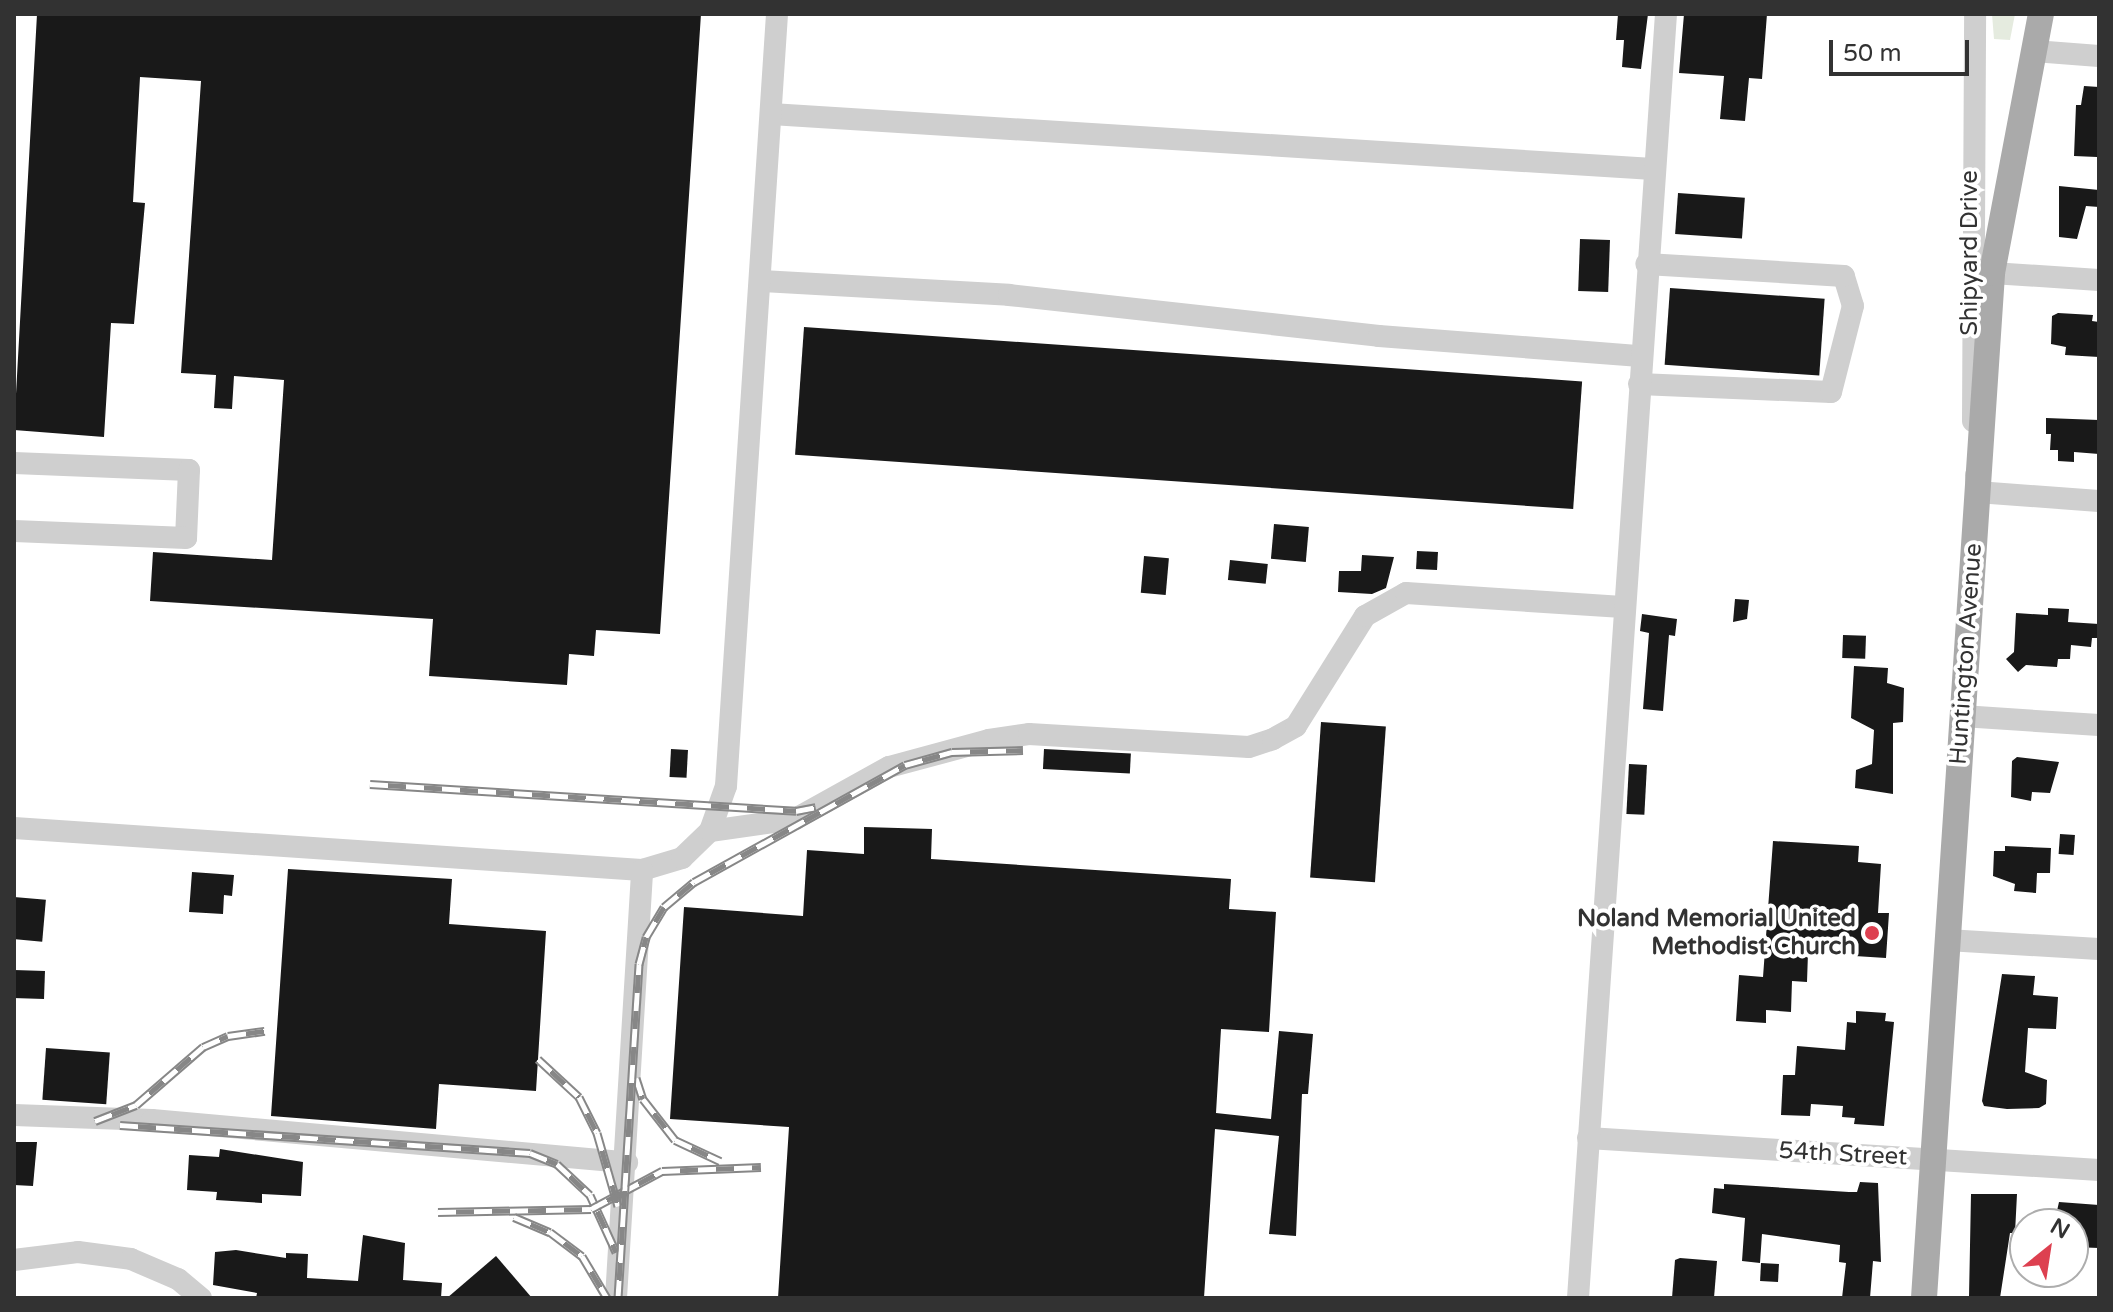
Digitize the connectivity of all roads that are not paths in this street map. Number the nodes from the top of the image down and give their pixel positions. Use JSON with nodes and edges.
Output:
{"nodes":[{"id":1,"x":777,"y":14,"type":"edge"},
{"id":2,"x":1666,"y":14,"type":"edge"},
{"id":3,"x":1975,"y":14,"type":"edge"},
{"id":4,"x":2041,"y":14,"type":"edge"},
{"id":5,"x":2034,"y":51,"type":"junction"},
{"id":6,"x":2099,"y":56,"type":"edge"},
{"id":7,"x":771,"y":114,"type":"junction"},
{"id":8,"x":1653,"y":169,"type":"junction"},
{"id":9,"x":1646,"y":264,"type":"junction"},
{"id":10,"x":1992,"y":273,"type":"junction"},
{"id":11,"x":2099,"y":280,"type":"edge"},
{"id":12,"x":761,"y":281,"type":"junction"},
{"id":13,"x":1640,"y":356,"type":"junction"},
{"id":14,"x":1639,"y":384,"type":"junction"},
{"id":15,"x":14,"y":463,"type":"edge"},
{"id":16,"x":1977,"y":492,"type":"junction"},
{"id":17,"x":2099,"y":501,"type":"edge"},
{"id":18,"x":14,"y":531,"type":"edge"},
{"id":19,"x":1623,"y":607,"type":"junction"},
{"id":20,"x":1962,"y":716,"type":"junction"},
{"id":21,"x":2099,"y":725,"type":"edge"},
{"id":22,"x":14,"y":828,"type":"edge"},
{"id":23,"x":710,"y":831,"type":"junction"},
{"id":24,"x":642,"y":870,"type":"junction"},
{"id":25,"x":1947,"y":940,"type":"junction"},
{"id":26,"x":2099,"y":949,"type":"edge"},
{"id":27,"x":14,"y":1115,"type":"edge"},
{"id":28,"x":1588,"y":1138,"type":"junction"},
{"id":29,"x":1933,"y":1159,"type":"junction"},
{"id":30,"x":627,"y":1162,"type":"junction"},
{"id":31,"x":2099,"y":1170,"type":"edge"},
{"id":32,"x":14,"y":1260,"type":"edge"},
{"id":33,"x":201,"y":1298,"type":"edge"},
{"id":34,"x":616,"y":1298,"type":"edge"},
{"id":35,"x":1578,"y":1298,"type":"edge"},
{"id":36,"x":1924,"y":1298,"type":"edge"}],
"edges":[{"from":1,"to":7,"type":"street"},
{"from":2,"to":8,"type":"street"},
{"from":3,"to":16,"type":"street","name":"Shipyard Drive"},
{"from":4,"to":5,"type":"main road","name":"Huntington Avenue"},
{"from":5,"to":6,"type":"street"},
{"from":5,"to":10,"type":"main road","name":"Huntington Avenue"},
{"from":7,"to":8,"type":"street"},
{"from":7,"to":12,"type":"street"},
{"from":8,"to":9,"type":"street"},
{"from":9,"to":13,"type":"street"},
{"from":9,"to":14,"type":"street"},
{"from":10,"to":11,"type":"street"},
{"from":10,"to":16,"type":"main road","name":"Huntington Avenue"},
{"from":12,"to":13,"type":"street"},
{"from":12,"to":23,"type":"street"},
{"from":13,"to":14,"type":"street"},
{"from":14,"to":19,"type":"street"},
{"from":15,"to":18,"type":"street"},
{"from":16,"to":17,"type":"street"},
{"from":16,"to":20,"type":"main road","name":"Huntington Avenue"},
{"from":19,"to":23,"type":"street"},
{"from":19,"to":28,"type":"street"},
{"from":20,"to":21,"type":"street"},
{"from":20,"to":25,"type":"main road","name":"Huntington Avenue"},
{"from":22,"to":24,"type":"street"},
{"from":23,"to":24,"type":"street"},
{"from":24,"to":30,"type":"street"},
{"from":25,"to":26,"type":"street"},
{"from":25,"to":29,"type":"main road","name":"Huntington Avenue"},
{"from":27,"to":30,"type":"street"},
{"from":28,"to":29,"type":"street","name":"54th Street"},
{"from":28,"to":35,"type":"street"},
{"from":29,"to":31,"type":"street","name":"54th Street"},
{"from":29,"to":36,"type":"main road","name":"Huntington Avenue"},
{"from":30,"to":34,"type":"street"},
{"from":32,"to":33,"type":"street"}]}
